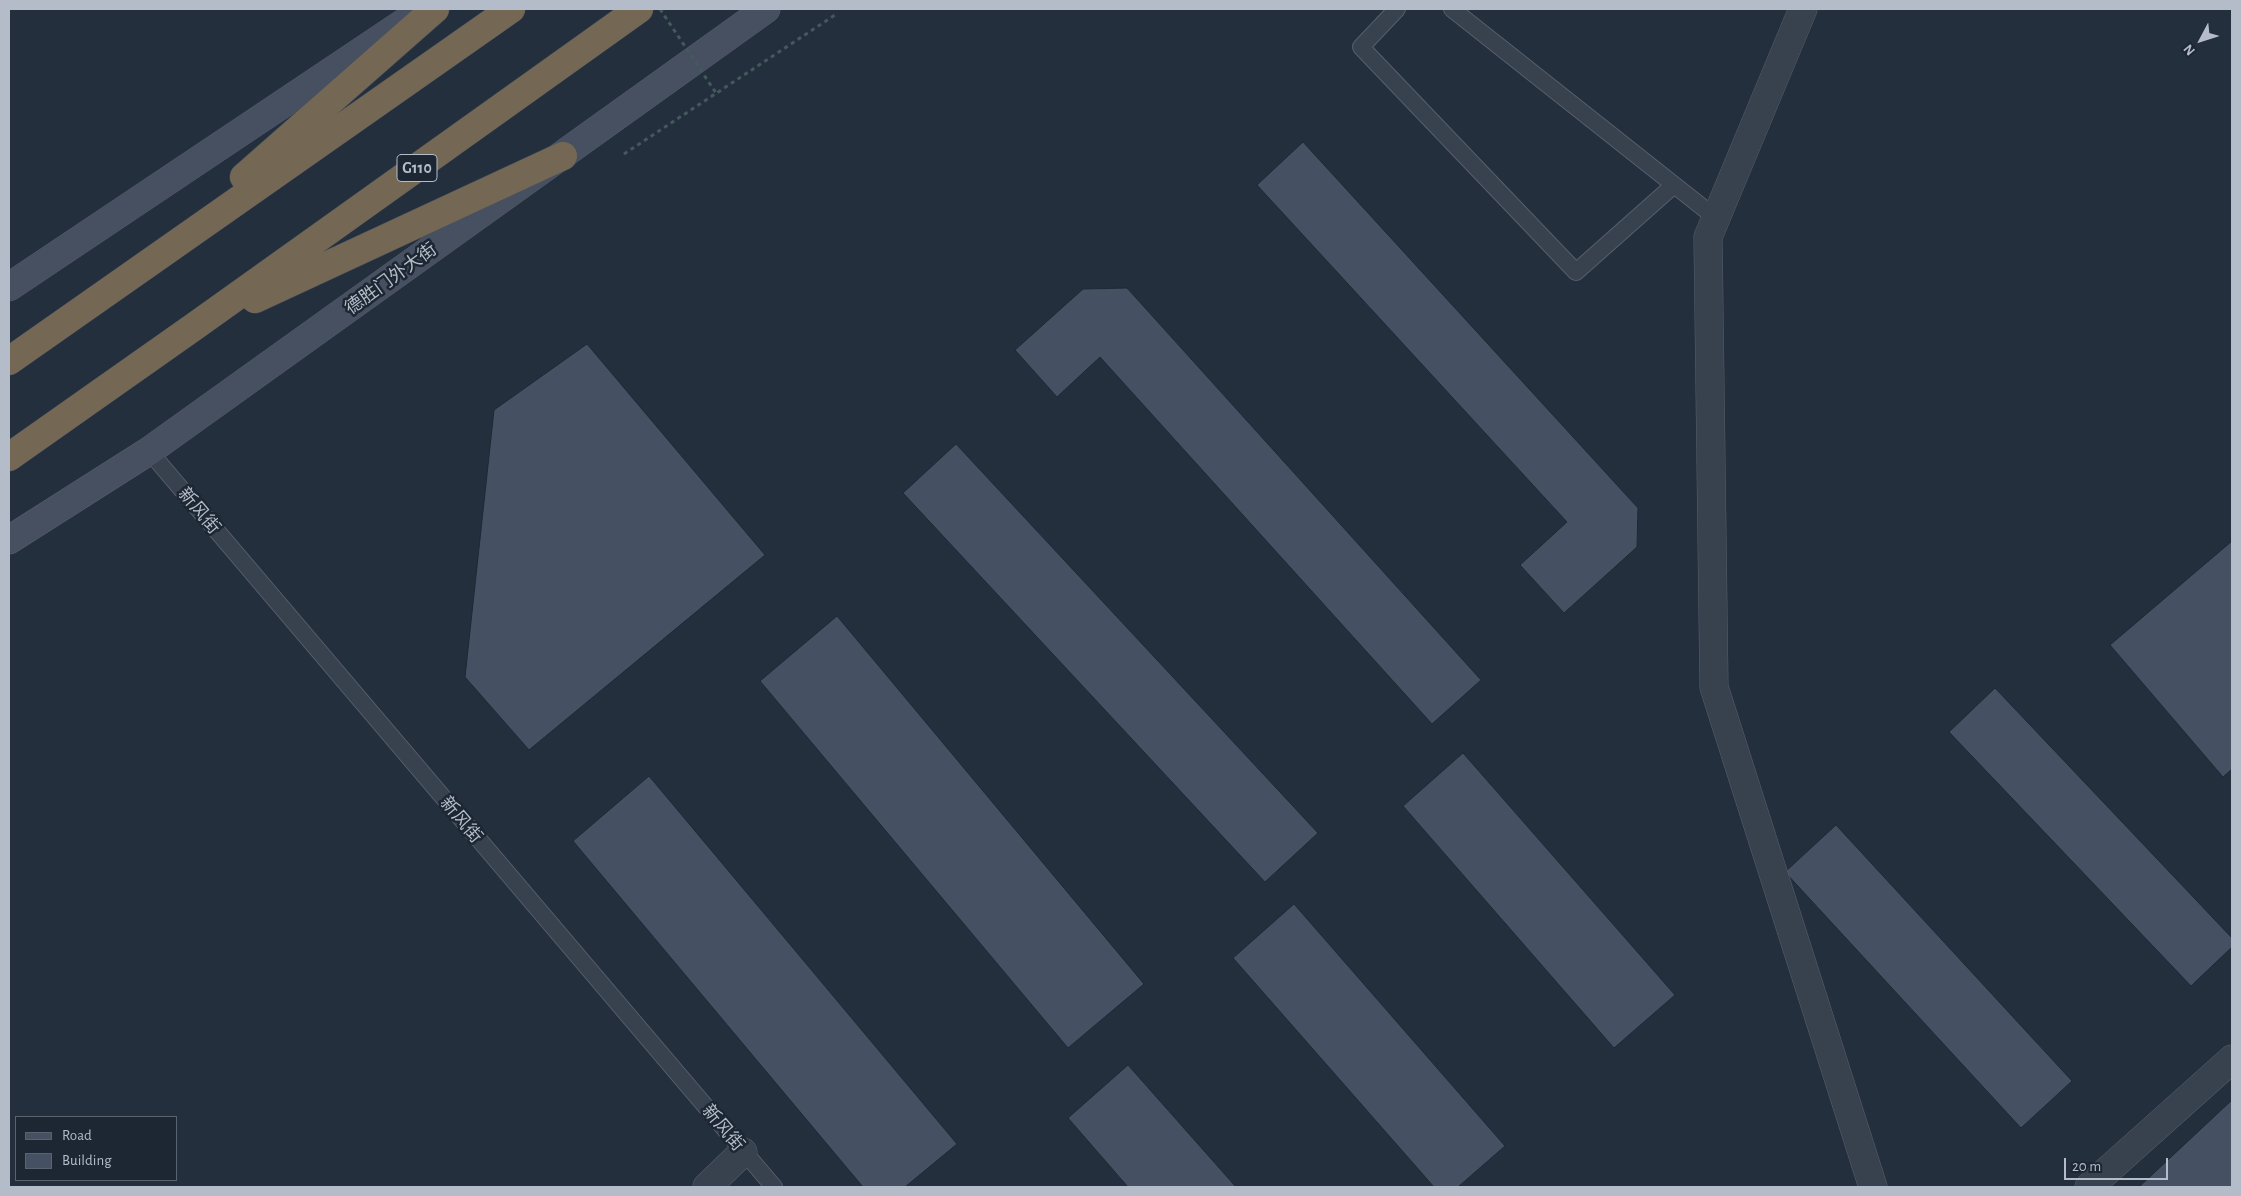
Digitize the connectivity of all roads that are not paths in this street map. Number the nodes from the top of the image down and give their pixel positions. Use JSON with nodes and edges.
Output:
{"nodes":[{"id":1,"x":425,"y":9,"type":"edge"},
{"id":2,"x":435,"y":9,"type":"edge"},
{"id":3,"x":511,"y":9,"type":"edge"},
{"id":4,"x":639,"y":9,"type":"edge"},
{"id":5,"x":766,"y":9,"type":"edge"},
{"id":6,"x":1397,"y":9,"type":"edge"},
{"id":7,"x":1452,"y":9,"type":"edge"},
{"id":8,"x":1802,"y":9,"type":"edge"},
{"id":9,"x":563,"y":156,"type":"junction"},
{"id":10,"x":1674,"y":185,"type":"junction"},
{"id":11,"x":1716,"y":218,"type":"junction"},
{"id":12,"x":142,"y":267,"type":"junction"},
{"id":13,"x":9,"y":287,"type":"edge"},
{"id":14,"x":194,"y":326,"type":"junction"},
{"id":15,"x":9,"y":361,"type":"edge"},
{"id":16,"x":149,"y":451,"type":"junction"},
{"id":17,"x":9,"y":456,"type":"edge"},
{"id":18,"x":9,"y":540,"type":"edge"},
{"id":19,"x":2232,"y":1059,"type":"edge"},
{"id":20,"x":743,"y":1152,"type":"junction"},
{"id":21,"x":707,"y":1187,"type":"edge"},
{"id":22,"x":774,"y":1187,"type":"edge"},
{"id":23,"x":1873,"y":1187,"type":"edge"},
{"id":24,"x":2089,"y":1187,"type":"edge"}],
"edges":[{"from":1,"to":13,"type":"main road"},
{"from":2,"to":12,"type":"highway"},
{"from":3,"to":12,"type":"highway"},
{"from":4,"to":14,"type":"highway","number":"G110"},
{"from":5,"to":9,"type":"main road","name":"德胜门外大街"},
{"from":6,"to":10,"type":"lane"},
{"from":7,"to":10,"type":"lane"},
{"from":8,"to":11,"type":"street"},
{"from":9,"to":14,"type":"highway"},
{"from":9,"to":16,"type":"main road","name":"德胜门外大街"},
{"from":10,"to":11,"type":"lane"},
{"from":11,"to":23,"type":"street"},
{"from":12,"to":15,"type":"highway"},
{"from":14,"to":17,"type":"highway","number":"G110"},
{"from":16,"to":18,"type":"main road","name":"德胜门外大街"},
{"from":16,"to":20,"type":"lane","name":"新风街"},
{"from":19,"to":24,"type":"street"},
{"from":20,"to":21,"type":"street"},
{"from":20,"to":22,"type":"lane","name":"新风街"}]}
